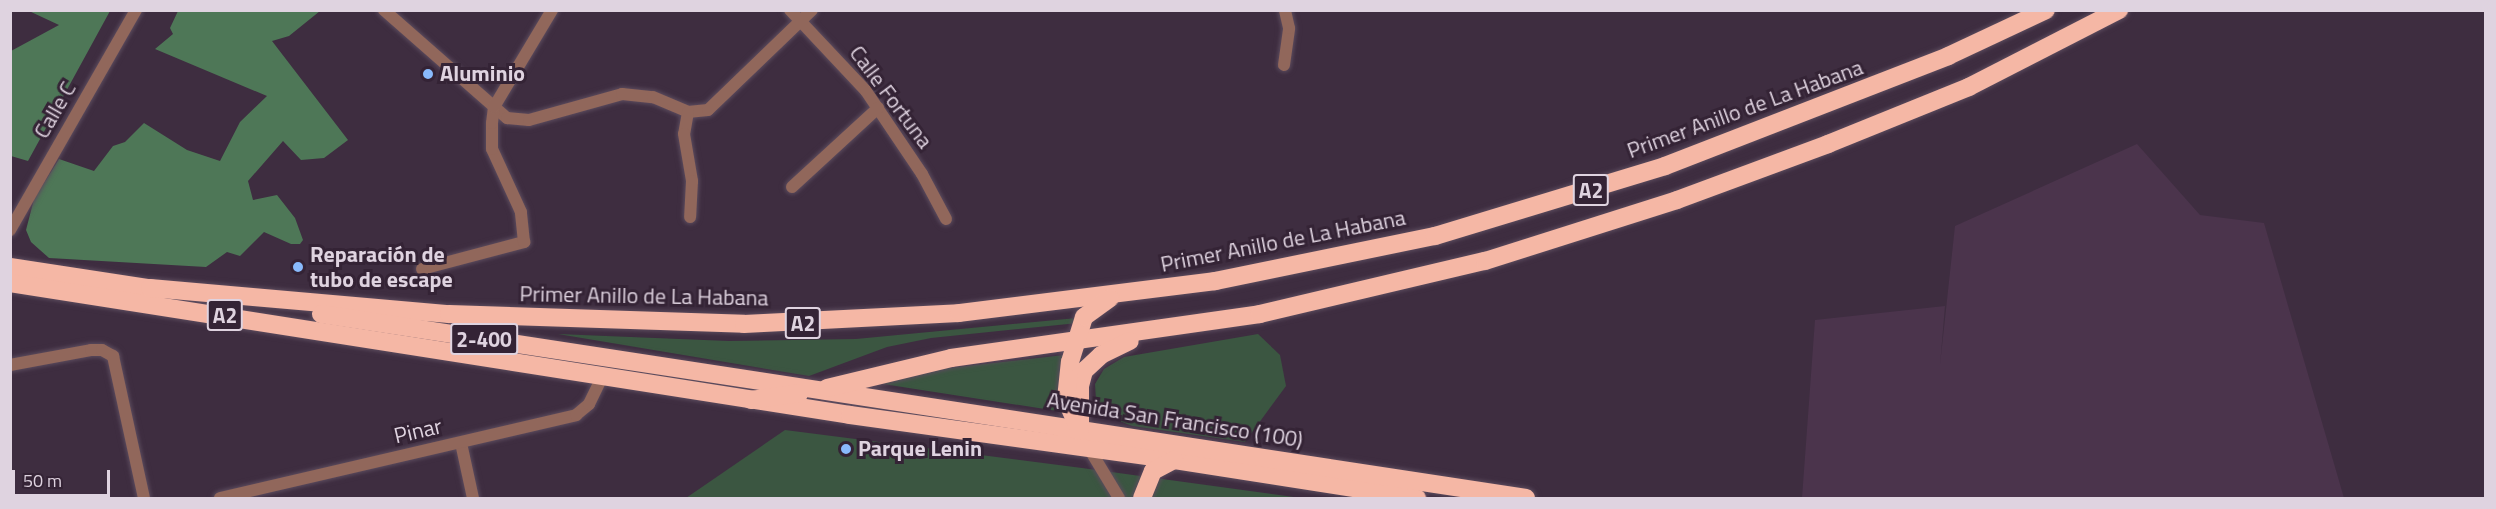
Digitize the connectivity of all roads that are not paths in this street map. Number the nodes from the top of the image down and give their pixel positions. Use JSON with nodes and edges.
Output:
{"nodes":[{"id":1,"x":136,"y":10,"type":"edge"},
{"id":2,"x":384,"y":10,"type":"edge"},
{"id":3,"x":552,"y":10,"type":"edge"},
{"id":4,"x":790,"y":10,"type":"edge"},
{"id":5,"x":812,"y":10,"type":"edge"},
{"id":6,"x":1285,"y":10,"type":"edge"},
{"id":7,"x":2046,"y":10,"type":"edge"},
{"id":8,"x":2119,"y":10,"type":"edge"},
{"id":9,"x":801,"y":22,"type":"junction"},
{"id":10,"x":1284,"y":65,"type":"dead end"},
{"id":11,"x":494,"y":107,"type":"junction"},
{"id":12,"x":878,"y":108,"type":"junction"},
{"id":13,"x":688,"y":112,"type":"junction"},
{"id":14,"x":792,"y":187,"type":"dead end"},
{"id":15,"x":690,"y":217,"type":"dead end"},
{"id":16,"x":946,"y":219,"type":"dead end"},
{"id":17,"x":10,"y":230,"type":"edge"},
{"id":18,"x":10,"y":267,"type":"edge"},
{"id":19,"x":422,"y":269,"type":"dead end"},
{"id":20,"x":10,"y":284,"type":"edge"},
{"id":21,"x":150,"y":288,"type":"junction"},
{"id":22,"x":1114,"y":296,"type":"junction"},
{"id":23,"x":1151,"y":333,"type":"junction"},
{"id":24,"x":1078,"y":342,"type":"junction"},
{"id":25,"x":10,"y":365,"type":"edge"},
{"id":26,"x":603,"y":375,"type":"junction"},
{"id":27,"x":817,"y":390,"type":"junction"},
{"id":28,"x":1081,"y":398,"type":"junction"},
{"id":29,"x":751,"y":400,"type":"junction"},
{"id":30,"x":1080,"y":431,"type":"junction"},
{"id":31,"x":461,"y":443,"type":"junction"},
{"id":32,"x":1088,"y":447,"type":"junction"},
{"id":33,"x":1171,"y":452,"type":"junction"},
{"id":34,"x":144,"y":498,"type":"edge"},
{"id":35,"x":220,"y":498,"type":"edge"},
{"id":36,"x":473,"y":498,"type":"edge"},
{"id":37,"x":1119,"y":498,"type":"edge"},
{"id":38,"x":1142,"y":498,"type":"edge"},
{"id":39,"x":1417,"y":498,"type":"edge"},
{"id":40,"x":1526,"y":498,"type":"edge"}],
"edges":[{"from":1,"to":17,"type":"street","name":"Calle C"},
{"from":2,"to":11,"type":"street"},
{"from":3,"to":11,"type":"street"},
{"from":4,"to":9,"type":"street","name":"Calle Fortuna"},
{"from":5,"to":9,"type":"street"},
{"from":6,"to":10,"type":"street"},
{"from":7,"to":22,"type":"highway","name":"Primer Anillo de La Habana","number":"A2"},
{"from":8,"to":23,"type":"highway","number":"A2"},
{"from":9,"to":12,"type":"street","name":"Calle Fortuna"},
{"from":9,"to":13,"type":"street"},
{"from":11,"to":13,"type":"street"},
{"from":11,"to":19,"type":"street"},
{"from":12,"to":14,"type":"street"},
{"from":12,"to":16,"type":"street","name":"Calle Fortuna"},
{"from":13,"to":15,"type":"street"},
{"from":18,"to":21,"type":"highway","number":"A2"},
{"from":20,"to":26,"type":"highway","number":"A2"},
{"from":21,"to":22,"type":"highway","name":"Primer Anillo de La Habana","number":"A2"},
{"from":21,"to":27,"type":"highway","number":"2-400"},
{"from":22,"to":24,"type":"highway"},
{"from":23,"to":24,"type":"highway","number":"A2"},
{"from":23,"to":28,"type":"highway"},
{"from":24,"to":27,"type":"highway","number":"A2"},
{"from":24,"to":30,"type":"highway"},
{"from":25,"to":34,"type":"street"},
{"from":26,"to":29,"type":"highway","number":"A2"},
{"from":26,"to":31,"type":"street","name":"Pinar"},
{"from":27,"to":29,"type":"highway","number":"A2"},
{"from":27,"to":30,"type":"highway","name":"Avenida San Francisco (100)","number":"2-400"},
{"from":28,"to":30,"type":"highway"},
{"from":28,"to":33,"type":"highway"},
{"from":29,"to":32,"type":"highway","name":"Avenida San Francisco (100)","number":"2-400"},
{"from":30,"to":32,"type":"street"},
{"from":30,"to":33,"type":"highway","name":"Avenida San Francisco (100)","number":"2-400"},
{"from":31,"to":35,"type":"street","name":"Pinar"},
{"from":31,"to":36,"type":"street"},
{"from":32,"to":33,"type":"highway","name":"Avenida San Francisco (100)","number":"2-400"},
{"from":32,"to":37,"type":"street"},
{"from":33,"to":38,"type":"highway"},
{"from":33,"to":39,"type":"highway","name":"Avenida San Francisco (100)","number":"2-400"},
{"from":33,"to":40,"type":"highway","name":"Avenida San Francisco (100)","number":"2-400"}]}
